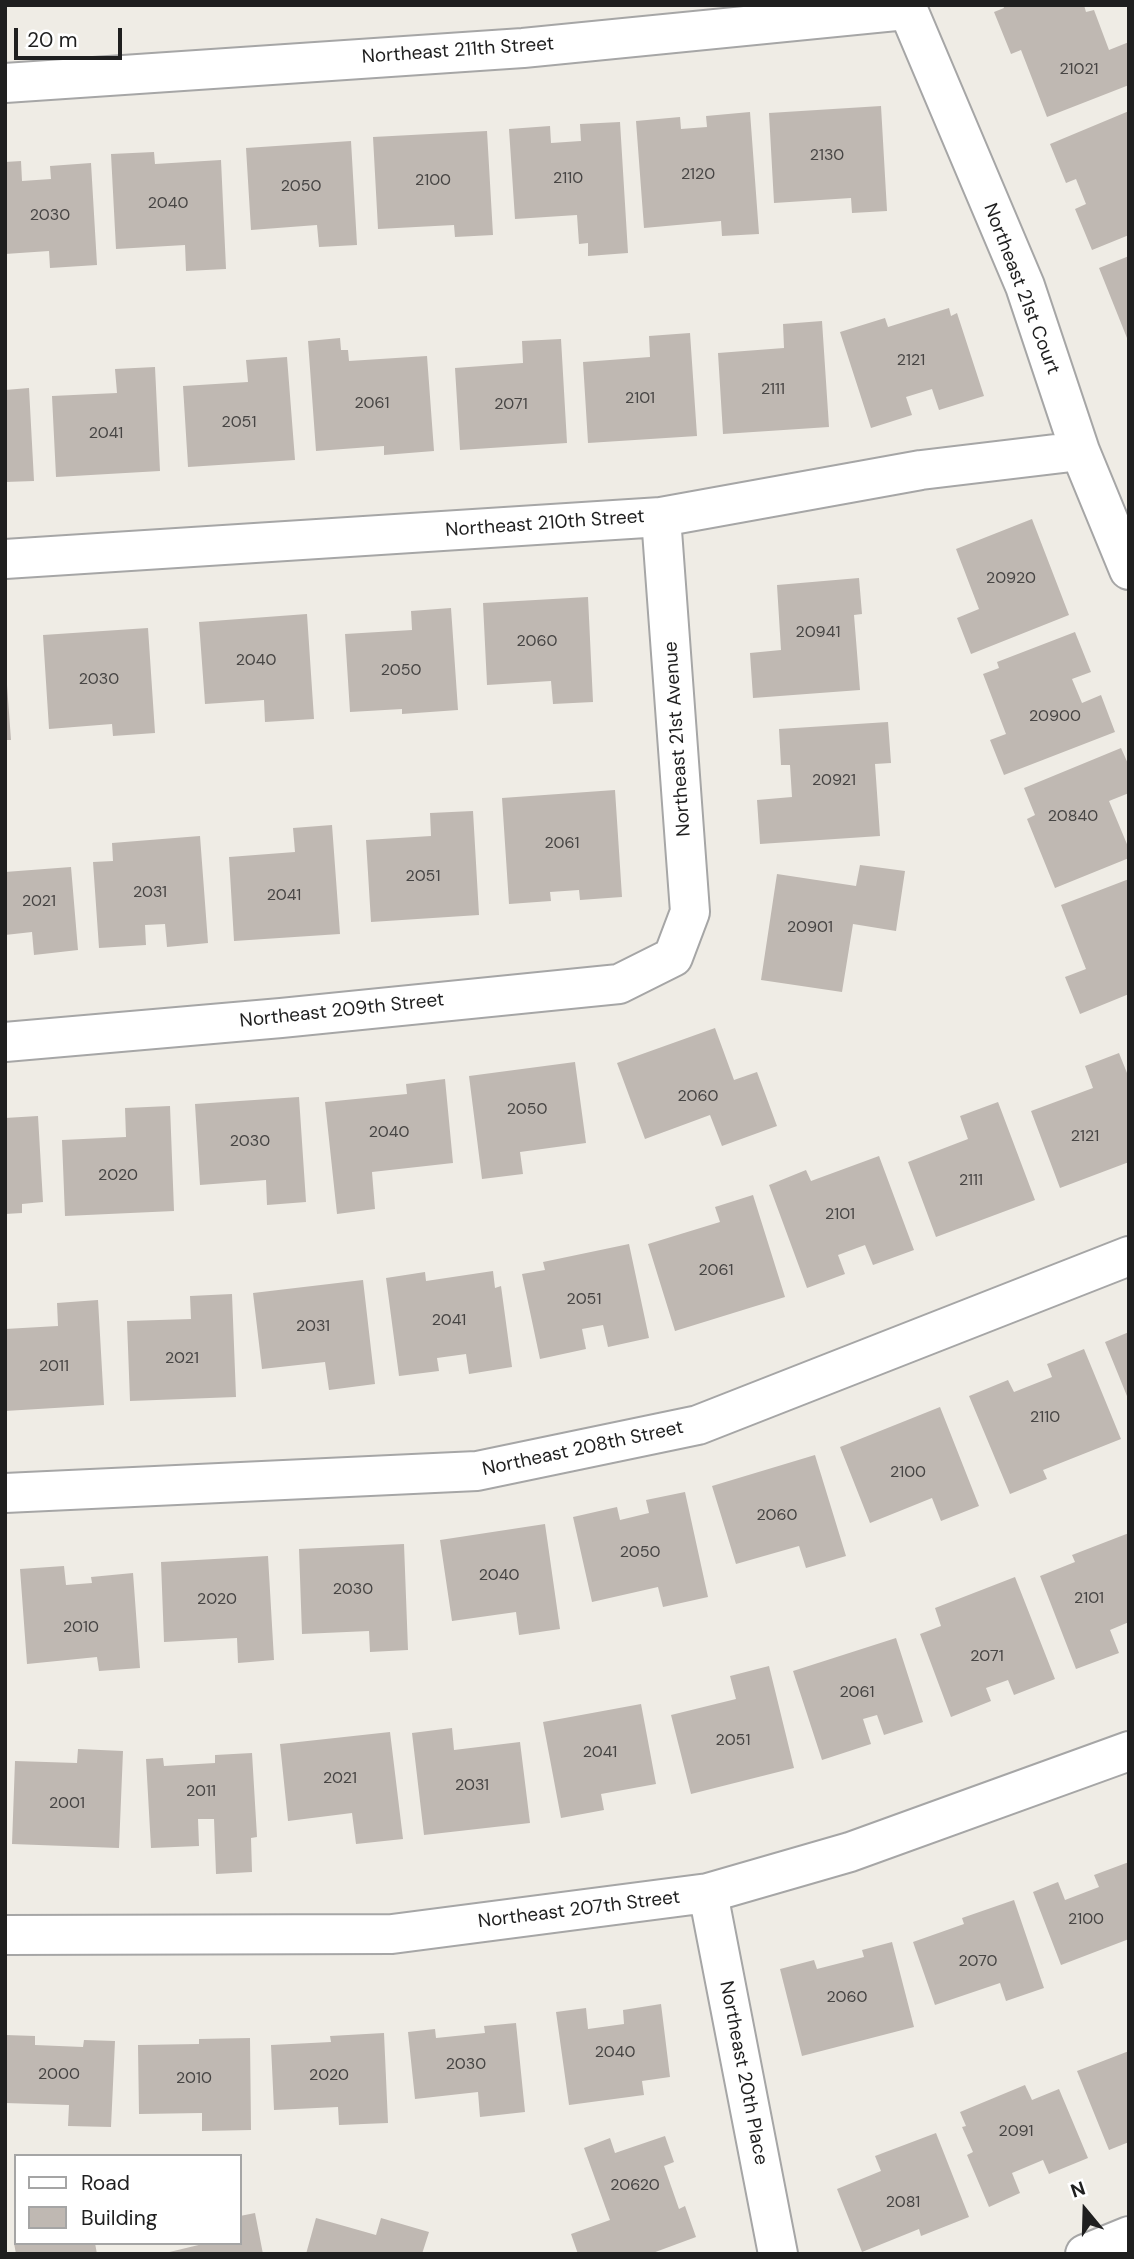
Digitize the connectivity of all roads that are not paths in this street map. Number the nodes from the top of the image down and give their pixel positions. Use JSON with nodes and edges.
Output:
{"nodes":[{"id":1,"x":906,"y":7,"type":"edge"},
{"id":2,"x":5,"y":83,"type":"edge"},
{"id":3,"x":1080,"y":451,"type":"junction"},
{"id":4,"x":661,"y":517,"type":"junction"},
{"id":5,"x":5,"y":559,"type":"edge"},
{"id":6,"x":1129,"y":570,"type":"edge"},
{"id":7,"x":673,"y":957,"type":"joint"},
{"id":8,"x":5,"y":1042,"type":"edge"},
{"id":9,"x":1129,"y":1256,"type":"edge"},
{"id":10,"x":5,"y":1493,"type":"edge"},
{"id":11,"x":1129,"y":1751,"type":"edge"},
{"id":12,"x":708,"y":1893,"type":"junction"},
{"id":13,"x":5,"y":1935,"type":"edge"},
{"id":14,"x":1129,"y":2236,"type":"edge"},
{"id":15,"x":778,"y":2254,"type":"edge"},
{"id":16,"x":1085,"y":2254,"type":"edge"}],
"edges":[{"from":1,"to":2,"type":"street","name":"Northeast 211th Street"},
{"from":1,"to":3,"type":"street","name":"Northeast 21st Court"},
{"from":3,"to":4,"type":"street","name":"Northeast 210th Street"},
{"from":3,"to":6,"type":"street","name":"Northeast 21st Court"},
{"from":4,"to":5,"type":"street","name":"Northeast 210th Street"},
{"from":4,"to":7,"type":"street","name":"Northeast 21st Avenue"},
{"from":7,"to":8,"type":"street","name":"Northeast 209th Street"},
{"from":9,"to":10,"type":"street","name":"Northeast 208th Street"},
{"from":11,"to":12,"type":"street","name":"Northeast 207th Street"},
{"from":12,"to":13,"type":"street","name":"Northeast 207th Street"},
{"from":12,"to":15,"type":"street","name":"Northeast 20th Place"},
{"from":14,"to":16,"type":"street"}]}
